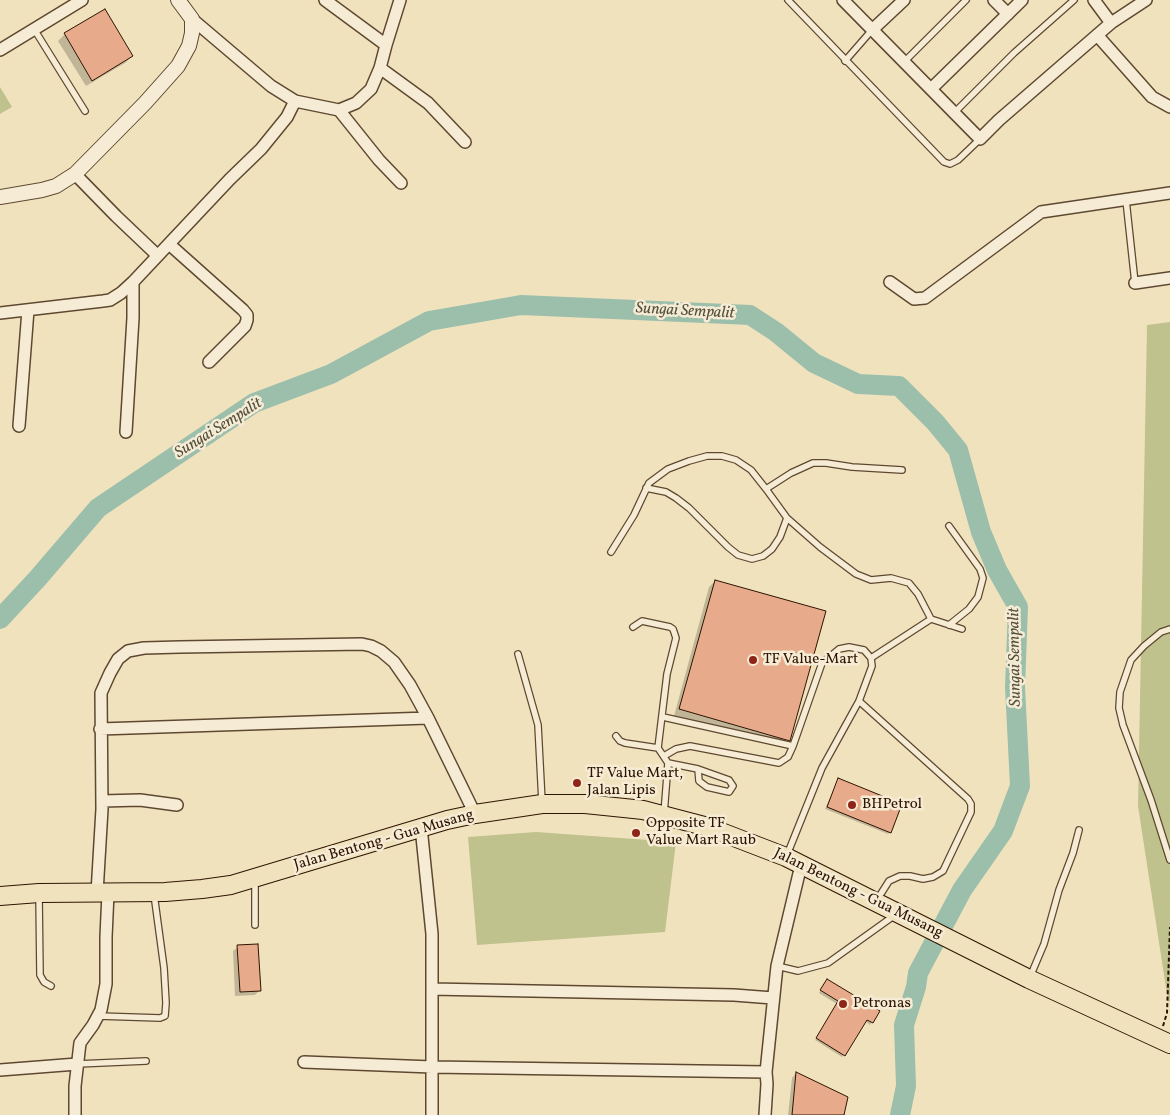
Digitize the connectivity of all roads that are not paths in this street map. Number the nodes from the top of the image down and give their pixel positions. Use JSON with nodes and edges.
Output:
{"nodes":[{"id":1,"x":82,"y":0,"type":"edge"},
{"id":2,"x":178,"y":0,"type":"edge"},
{"id":3,"x":325,"y":0,"type":"edge"},
{"id":4,"x":400,"y":0,"type":"edge"},
{"id":5,"x":788,"y":0,"type":"edge"},
{"id":6,"x":843,"y":0,"type":"edge"},
{"id":7,"x":904,"y":0,"type":"edge"},
{"id":8,"x":966,"y":0,"type":"edge"},
{"id":9,"x":994,"y":0,"type":"edge"},
{"id":10,"x":1022,"y":0,"type":"edge"},
{"id":11,"x":1074,"y":0,"type":"edge"},
{"id":12,"x":1094,"y":0,"type":"edge"},
{"id":13,"x":1146,"y":0,"type":"edge"},
{"id":14,"x":1008,"y":14,"type":"junction"},
{"id":15,"x":192,"y":19,"type":"junction"},
{"id":16,"x":1111,"y":23,"type":"junction"},
{"id":17,"x":34,"y":28,"type":"junction"},
{"id":18,"x":872,"y":30,"type":"junction"},
{"id":19,"x":1097,"y":35,"type":"junction"},
{"id":20,"x":386,"y":46,"type":"junction"},
{"id":21,"x":0,"y":50,"type":"edge"},
{"id":22,"x":845,"y":60,"type":"junction"},
{"id":23,"x":904,"y":62,"type":"junction"},
{"id":24,"x":380,"y":68,"type":"junction"},
{"id":25,"x":931,"y":89,"type":"junction"},
{"id":26,"x":295,"y":101,"type":"junction"},
{"id":27,"x":1170,"y":107,"type":"edge"},
{"id":28,"x":339,"y":110,"type":"junction"},
{"id":29,"x":85,"y":111,"type":"dead end"},
{"id":30,"x":954,"y":113,"type":"junction"},
{"id":31,"x":980,"y":139,"type":"junction"},
{"id":32,"x":465,"y":142,"type":"dead end"},
{"id":33,"x":75,"y":174,"type":"junction"},
{"id":34,"x":401,"y":183,"type":"dead end"},
{"id":35,"x":1170,"y":193,"type":"edge"},
{"id":36,"x":0,"y":198,"type":"edge"},
{"id":37,"x":1126,"y":200,"type":"junction"},
{"id":38,"x":169,"y":244,"type":"junction"},
{"id":39,"x":157,"y":255,"type":"junction"},
{"id":40,"x":1170,"y":278,"type":"edge"},
{"id":41,"x":133,"y":282,"type":"junction"},
{"id":42,"x":890,"y":282,"type":"dead end"},
{"id":43,"x":1135,"y":283,"type":"joint"},
{"id":44,"x":28,"y":310,"type":"junction"},
{"id":45,"x":0,"y":313,"type":"edge"},
{"id":46,"x":209,"y":362,"type":"dead end"},
{"id":47,"x":19,"y":426,"type":"dead end"},
{"id":48,"x":126,"y":432,"type":"dead end"},
{"id":49,"x":902,"y":470,"type":"dead end"},
{"id":50,"x":646,"y":488,"type":"junction"},
{"id":51,"x":766,"y":489,"type":"junction"},
{"id":52,"x":787,"y":518,"type":"junction"},
{"id":53,"x":949,"y":526,"type":"dead end"},
{"id":54,"x":611,"y":552,"type":"dead end"},
{"id":55,"x":931,"y":619,"type":"junction"},
{"id":56,"x":949,"y":626,"type":"junction"},
{"id":57,"x":633,"y":627,"type":"dead end"},
{"id":58,"x":962,"y":629,"type":"dead end"},
{"id":59,"x":1170,"y":629,"type":"edge"},
{"id":60,"x":518,"y":654,"type":"dead end"},
{"id":61,"x":871,"y":658,"type":"junction"},
{"id":62,"x":859,"y":702,"type":"junction"},
{"id":63,"x":663,"y":717,"type":"junction"},
{"id":64,"x":428,"y":718,"type":"junction"},
{"id":65,"x":100,"y":729,"type":"junction"},
{"id":66,"x":616,"y":736,"type":"dead end"},
{"id":67,"x":793,"y":746,"type":"junction"},
{"id":68,"x":658,"y":748,"type":"junction"},
{"id":69,"x":664,"y":756,"type":"junction"},
{"id":70,"x":668,"y":763,"type":"junction"},
{"id":71,"x":698,"y":769,"type":"junction"},
{"id":72,"x":102,"y":801,"type":"junction"},
{"id":73,"x":177,"y":804,"type":"dead end"},
{"id":74,"x":542,"y":804,"type":"junction"},
{"id":75,"x":475,"y":814,"type":"junction"},
{"id":76,"x":664,"y":816,"type":"junction"},
{"id":77,"x":422,"y":828,"type":"junction"},
{"id":78,"x":1079,"y":830,"type":"dead end"},
{"id":79,"x":1170,"y":860,"type":"edge"},
{"id":80,"x":793,"y":861,"type":"junction"},
{"id":81,"x":255,"y":877,"type":"junction"},
{"id":82,"x":153,"y":892,"type":"junction"},
{"id":83,"x":38,"y":893,"type":"junction"},
{"id":84,"x":103,"y":893,"type":"junction"},
{"id":85,"x":0,"y":896,"type":"edge"},
{"id":86,"x":876,"y":902,"type":"junction"},
{"id":87,"x":898,"y":913,"type":"junction"},
{"id":88,"x":255,"y":925,"type":"dead end"},
{"id":89,"x":777,"y":966,"type":"junction"},
{"id":90,"x":1029,"y":979,"type":"junction"},
{"id":91,"x":51,"y":986,"type":"dead end"},
{"id":92,"x":432,"y":989,"type":"junction"},
{"id":93,"x":773,"y":998,"type":"junction"},
{"id":94,"x":98,"y":1016,"type":"junction"},
{"id":95,"x":1164,"y":1041,"type":"edge"},
{"id":96,"x":146,"y":1061,"type":"dead end"},
{"id":97,"x":304,"y":1062,"type":"dead end"},
{"id":98,"x":77,"y":1064,"type":"junction"},
{"id":99,"x":432,"y":1067,"type":"junction"},
{"id":100,"x":0,"y":1070,"type":"edge"},
{"id":101,"x":766,"y":1072,"type":"junction"},
{"id":102,"x":75,"y":1115,"type":"edge"},
{"id":103,"x":432,"y":1115,"type":"edge"},
{"id":104,"x":764,"y":1115,"type":"edge"}],
"edges":[{"from":1,"to":17,"type":"street"},
{"from":2,"to":15,"type":"street"},
{"from":3,"to":20,"type":"street"},
{"from":4,"to":20,"type":"street"},
{"from":5,"to":22,"type":"lane"},
{"from":6,"to":18,"type":"street"},
{"from":7,"to":18,"type":"street"},
{"from":8,"to":23,"type":"lane"},
{"from":9,"to":14,"type":"street"},
{"from":10,"to":14,"type":"street"},
{"from":11,"to":30,"type":"lane"},
{"from":12,"to":16,"type":"street"},
{"from":13,"to":16,"type":"street"},
{"from":14,"to":25,"type":"street"},
{"from":15,"to":26,"type":"street"},
{"from":15,"to":33,"type":"street"},
{"from":16,"to":19,"type":"street"},
{"from":17,"to":21,"type":"street"},
{"from":17,"to":29,"type":"lane"},
{"from":18,"to":22,"type":"lane"},
{"from":18,"to":23,"type":"street"},
{"from":19,"to":27,"type":"street"},
{"from":19,"to":31,"type":"street"},
{"from":20,"to":24,"type":"street"},
{"from":22,"to":31,"type":"lane"},
{"from":23,"to":25,"type":"street"},
{"from":24,"to":28,"type":"street"},
{"from":24,"to":32,"type":"street"},
{"from":25,"to":30,"type":"street"},
{"from":26,"to":28,"type":"street"},
{"from":26,"to":38,"type":"street"},
{"from":28,"to":34,"type":"street"},
{"from":30,"to":31,"type":"street"},
{"from":33,"to":36,"type":"street"},
{"from":33,"to":39,"type":"street"},
{"from":35,"to":37,"type":"street"},
{"from":37,"to":42,"type":"street"},
{"from":37,"to":43,"type":"lane"},
{"from":38,"to":39,"type":"street"},
{"from":38,"to":46,"type":"street"},
{"from":39,"to":41,"type":"street"},
{"from":40,"to":43,"type":"street"},
{"from":41,"to":44,"type":"street"},
{"from":41,"to":48,"type":"street"},
{"from":44,"to":45,"type":"street"},
{"from":44,"to":47,"type":"street"},
{"from":49,"to":51,"type":"lane"},
{"from":50,"to":51,"type":"lane"},
{"from":50,"to":52,"type":"lane"},
{"from":50,"to":54,"type":"lane"},
{"from":51,"to":52,"type":"lane"},
{"from":52,"to":55,"type":"lane"},
{"from":53,"to":56,"type":"lane"},
{"from":55,"to":56,"type":"lane"},
{"from":55,"to":61,"type":"lane"},
{"from":56,"to":58,"type":"lane"},
{"from":57,"to":63,"type":"lane"},
{"from":59,"to":79,"type":"lane"},
{"from":60,"to":74,"type":"lane"},
{"from":61,"to":62,"type":"lane"},
{"from":61,"to":67,"type":"lane"},
{"from":62,"to":80,"type":"lane"},
{"from":62,"to":86,"type":"lane"},
{"from":63,"to":67,"type":"lane"},
{"from":63,"to":68,"type":"lane"},
{"from":64,"to":65,"type":"street"},
{"from":64,"to":65,"type":"street"},
{"from":64,"to":75,"type":"street"},
{"from":65,"to":72,"type":"street"},
{"from":66,"to":68,"type":"lane"},
{"from":67,"to":69,"type":"lane"},
{"from":68,"to":69,"type":"lane"},
{"from":69,"to":70,"type":"lane"},
{"from":70,"to":71,"type":"lane"},
{"from":70,"to":76,"type":"lane"},
{"from":71,"to":71,"type":"lane"},
{"from":72,"to":73,"type":"street"},
{"from":72,"to":84,"type":"street"},
{"from":74,"to":75,"type":"main road","name":"Jalan Bentong - Gua Musang"},
{"from":74,"to":76,"type":"main road","name":"Jalan Bentong - Gua Musang"},
{"from":75,"to":77,"type":"main road","name":"Jalan Bentong - Gua Musang"},
{"from":76,"to":80,"type":"main road","name":"Jalan Bentong - Gua Musang"},
{"from":77,"to":81,"type":"main road","name":"Jalan Bentong - Gua Musang"},
{"from":77,"to":92,"type":"street"},
{"from":78,"to":90,"type":"lane"},
{"from":80,"to":86,"type":"main road","name":"Jalan Bentong - Gua Musang"},
{"from":80,"to":89,"type":"street"},
{"from":81,"to":82,"type":"main road","name":"Jalan Bentong - Gua Musang"},
{"from":81,"to":88,"type":"lane"},
{"from":82,"to":84,"type":"main road","name":"Jalan Bentong - Gua Musang"},
{"from":82,"to":94,"type":"lane"},
{"from":83,"to":84,"type":"main road","name":"Jalan Bentong - Gua Musang"},
{"from":83,"to":85,"type":"main road","name":"Jalan Bentong - Gua Musang"},
{"from":83,"to":91,"type":"lane"},
{"from":84,"to":94,"type":"street"},
{"from":86,"to":87,"type":"main road","name":"Jalan Bentong - Gua Musang"},
{"from":87,"to":89,"type":"lane"},
{"from":87,"to":90,"type":"main road","name":"Jalan Bentong - Gua Musang"},
{"from":89,"to":93,"type":"street"},
{"from":90,"to":95,"type":"main road","name":"Jalan Bentong - Gua Musang"},
{"from":92,"to":93,"type":"street"},
{"from":92,"to":99,"type":"street"},
{"from":93,"to":101,"type":"street"},
{"from":94,"to":98,"type":"street"},
{"from":96,"to":98,"type":"lane"},
{"from":97,"to":99,"type":"street"},
{"from":98,"to":100,"type":"street"},
{"from":98,"to":102,"type":"street"},
{"from":99,"to":101,"type":"street"},
{"from":99,"to":103,"type":"street"},
{"from":101,"to":104,"type":"street"}]}
